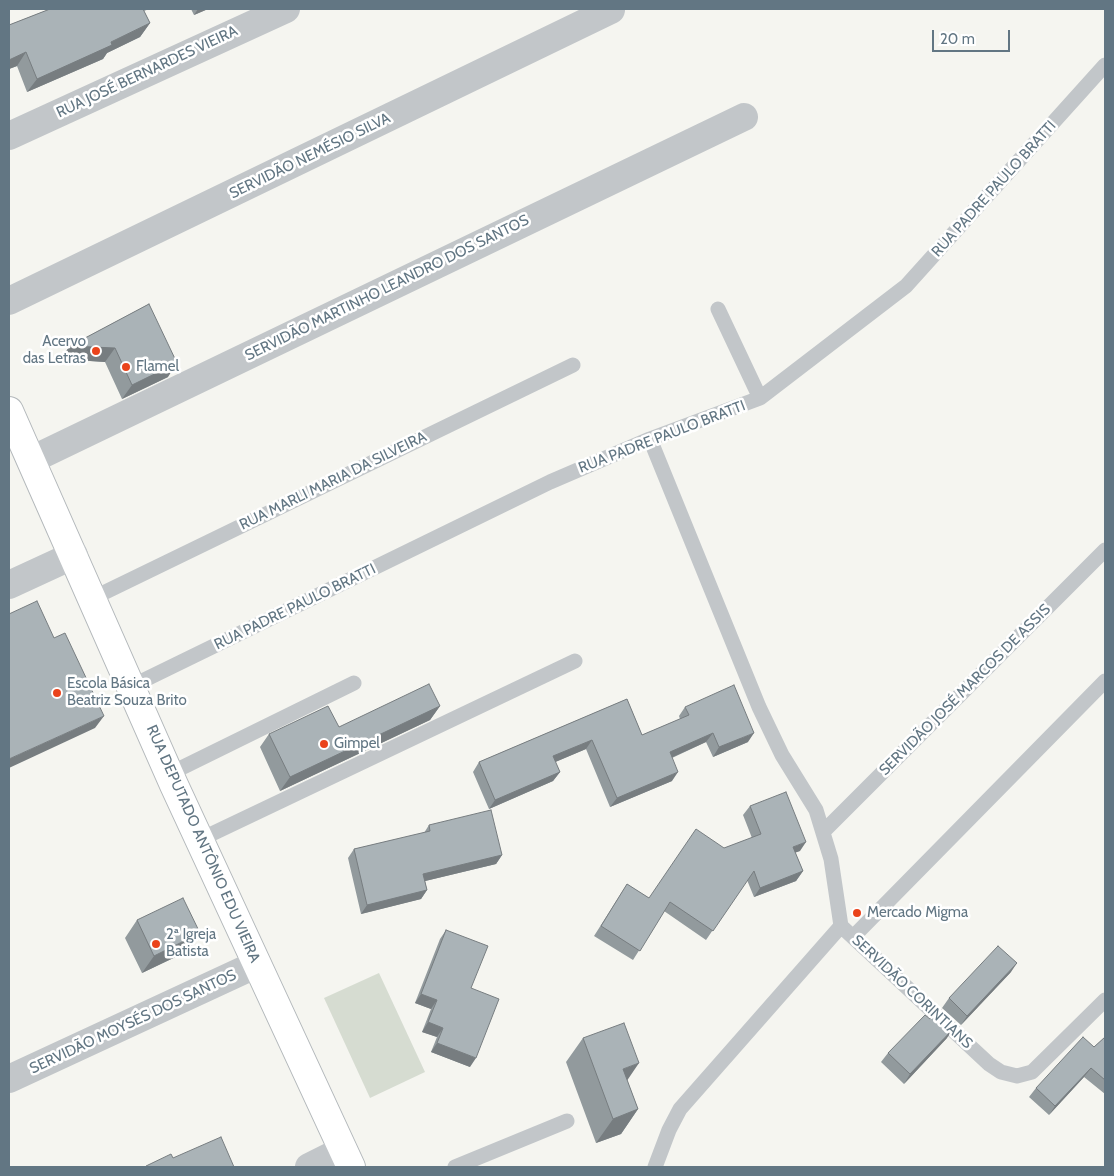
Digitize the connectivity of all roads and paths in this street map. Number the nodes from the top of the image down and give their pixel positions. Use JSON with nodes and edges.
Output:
{"nodes":[{"id":1,"x":286,"y":9,"type":"edge"},
{"id":2,"x":611,"y":10,"type":"dead end"},
{"id":3,"x":1105,"y":66,"type":"edge"},
{"id":4,"x":744,"y":117,"type":"dead end"},
{"id":5,"x":9,"y":136,"type":"edge"},
{"id":6,"x":9,"y":302,"type":"edge"},
{"id":7,"x":718,"y":309,"type":"dead end"},
{"id":8,"x":573,"y":365,"type":"dead end"},
{"id":9,"x":760,"y":398,"type":"junction"},
{"id":10,"x":9,"y":411,"type":"edge"},
{"id":11,"x":650,"y":439,"type":"junction"},
{"id":12,"x":31,"y":460,"type":"junction"},
{"id":13,"x":1105,"y":550,"type":"edge"},
{"id":14,"x":74,"y":555,"type":"junction"},
{"id":15,"x":9,"y":585,"type":"edge"},
{"id":16,"x":93,"y":598,"type":"junction"},
{"id":17,"x":575,"y":661,"type":"dead end"},
{"id":18,"x":1105,"y":681,"type":"edge"},
{"id":19,"x":354,"y":683,"type":"dead end"},
{"id":20,"x":132,"y":686,"type":"junction"},
{"id":21,"x":169,"y":774,"type":"junction"},
{"id":22,"x":824,"y":831,"type":"junction"},
{"id":23,"x":199,"y":840,"type":"junction"},
{"id":24,"x":841,"y":926,"type":"junction"},
{"id":25,"x":853,"y":937,"type":"junction"},
{"id":26,"x":257,"y":964,"type":"junction"},
{"id":27,"x":1105,"y":1000,"type":"edge"},
{"id":28,"x":9,"y":1080,"type":"edge"},
{"id":29,"x":567,"y":1121,"type":"dead end"},
{"id":30,"x":347,"y":1159,"type":"edge"},
{"id":31,"x":309,"y":1167,"type":"edge"},
{"id":32,"x":454,"y":1167,"type":"edge"},
{"id":33,"x":655,"y":1167,"type":"edge"}],
"edges":[{"from":1,"to":5,"type":"street","name":"RUA JOSÉ BERNARDES VIEIRA"},
{"from":2,"to":6,"type":"street","name":"SERVIDÃO NEMÉSIO SILVA"},
{"from":3,"to":9,"type":"lane","name":"RUA PADRE PAULO BRATTI"},
{"from":4,"to":12,"type":"street","name":"SERVIDÃO MARTINHO LEANDRO DOS SANTOS"},
{"from":7,"to":9,"type":"lane"},
{"from":8,"to":16,"type":"lane","name":"RUA MARLI MARIA DA SILVEIRA"},
{"from":9,"to":11,"type":"lane","name":"RUA PADRE PAULO BRATTI"},
{"from":10,"to":12,"type":"main road","name":"RUA DEPUTADO ANTÔNIO EDU VIEIRA"},
{"from":11,"to":20,"type":"lane","name":"RUA PADRE PAULO BRATTI"},
{"from":11,"to":22,"type":"lane"},
{"from":12,"to":14,"type":"main road","name":"RUA DEPUTADO ANTÔNIO EDU VIEIRA"},
{"from":13,"to":22,"type":"lane","name":"SERVIDÃO JOSÉ MARCOS DE ASSIS"},
{"from":14,"to":15,"type":"street"},
{"from":14,"to":16,"type":"main road","name":"RUA DEPUTADO ANTÔNIO EDU VIEIRA"},
{"from":16,"to":20,"type":"main road","name":"RUA DEPUTADO ANTÔNIO EDU VIEIRA"},
{"from":17,"to":23,"type":"lane"},
{"from":18,"to":25,"type":"lane"},
{"from":19,"to":21,"type":"lane"},
{"from":20,"to":21,"type":"main road","name":"RUA DEPUTADO ANTÔNIO EDU VIEIRA"},
{"from":21,"to":23,"type":"main road","name":"RUA DEPUTADO ANTÔNIO EDU VIEIRA"},
{"from":22,"to":24,"type":"lane"},
{"from":23,"to":26,"type":"main road","name":"RUA DEPUTADO ANTÔNIO EDU VIEIRA"},
{"from":24,"to":25,"type":"lane","name":"SERVIDÃO CORINTIANS"},
{"from":24,"to":33,"type":"lane","name":"SERVIDÃO CORINTIANS"},
{"from":25,"to":27,"type":"lane","name":"SERVIDÃO CORINTIANS"},
{"from":26,"to":28,"type":"street","name":"SERVIDÃO MOYSÉS DOS SANTOS"},
{"from":26,"to":30,"type":"main road","name":"RUA DEPUTADO ANTÔNIO EDU VIEIRA"},
{"from":29,"to":32,"type":"lane"},
{"from":30,"to":31,"type":"street"}]}
